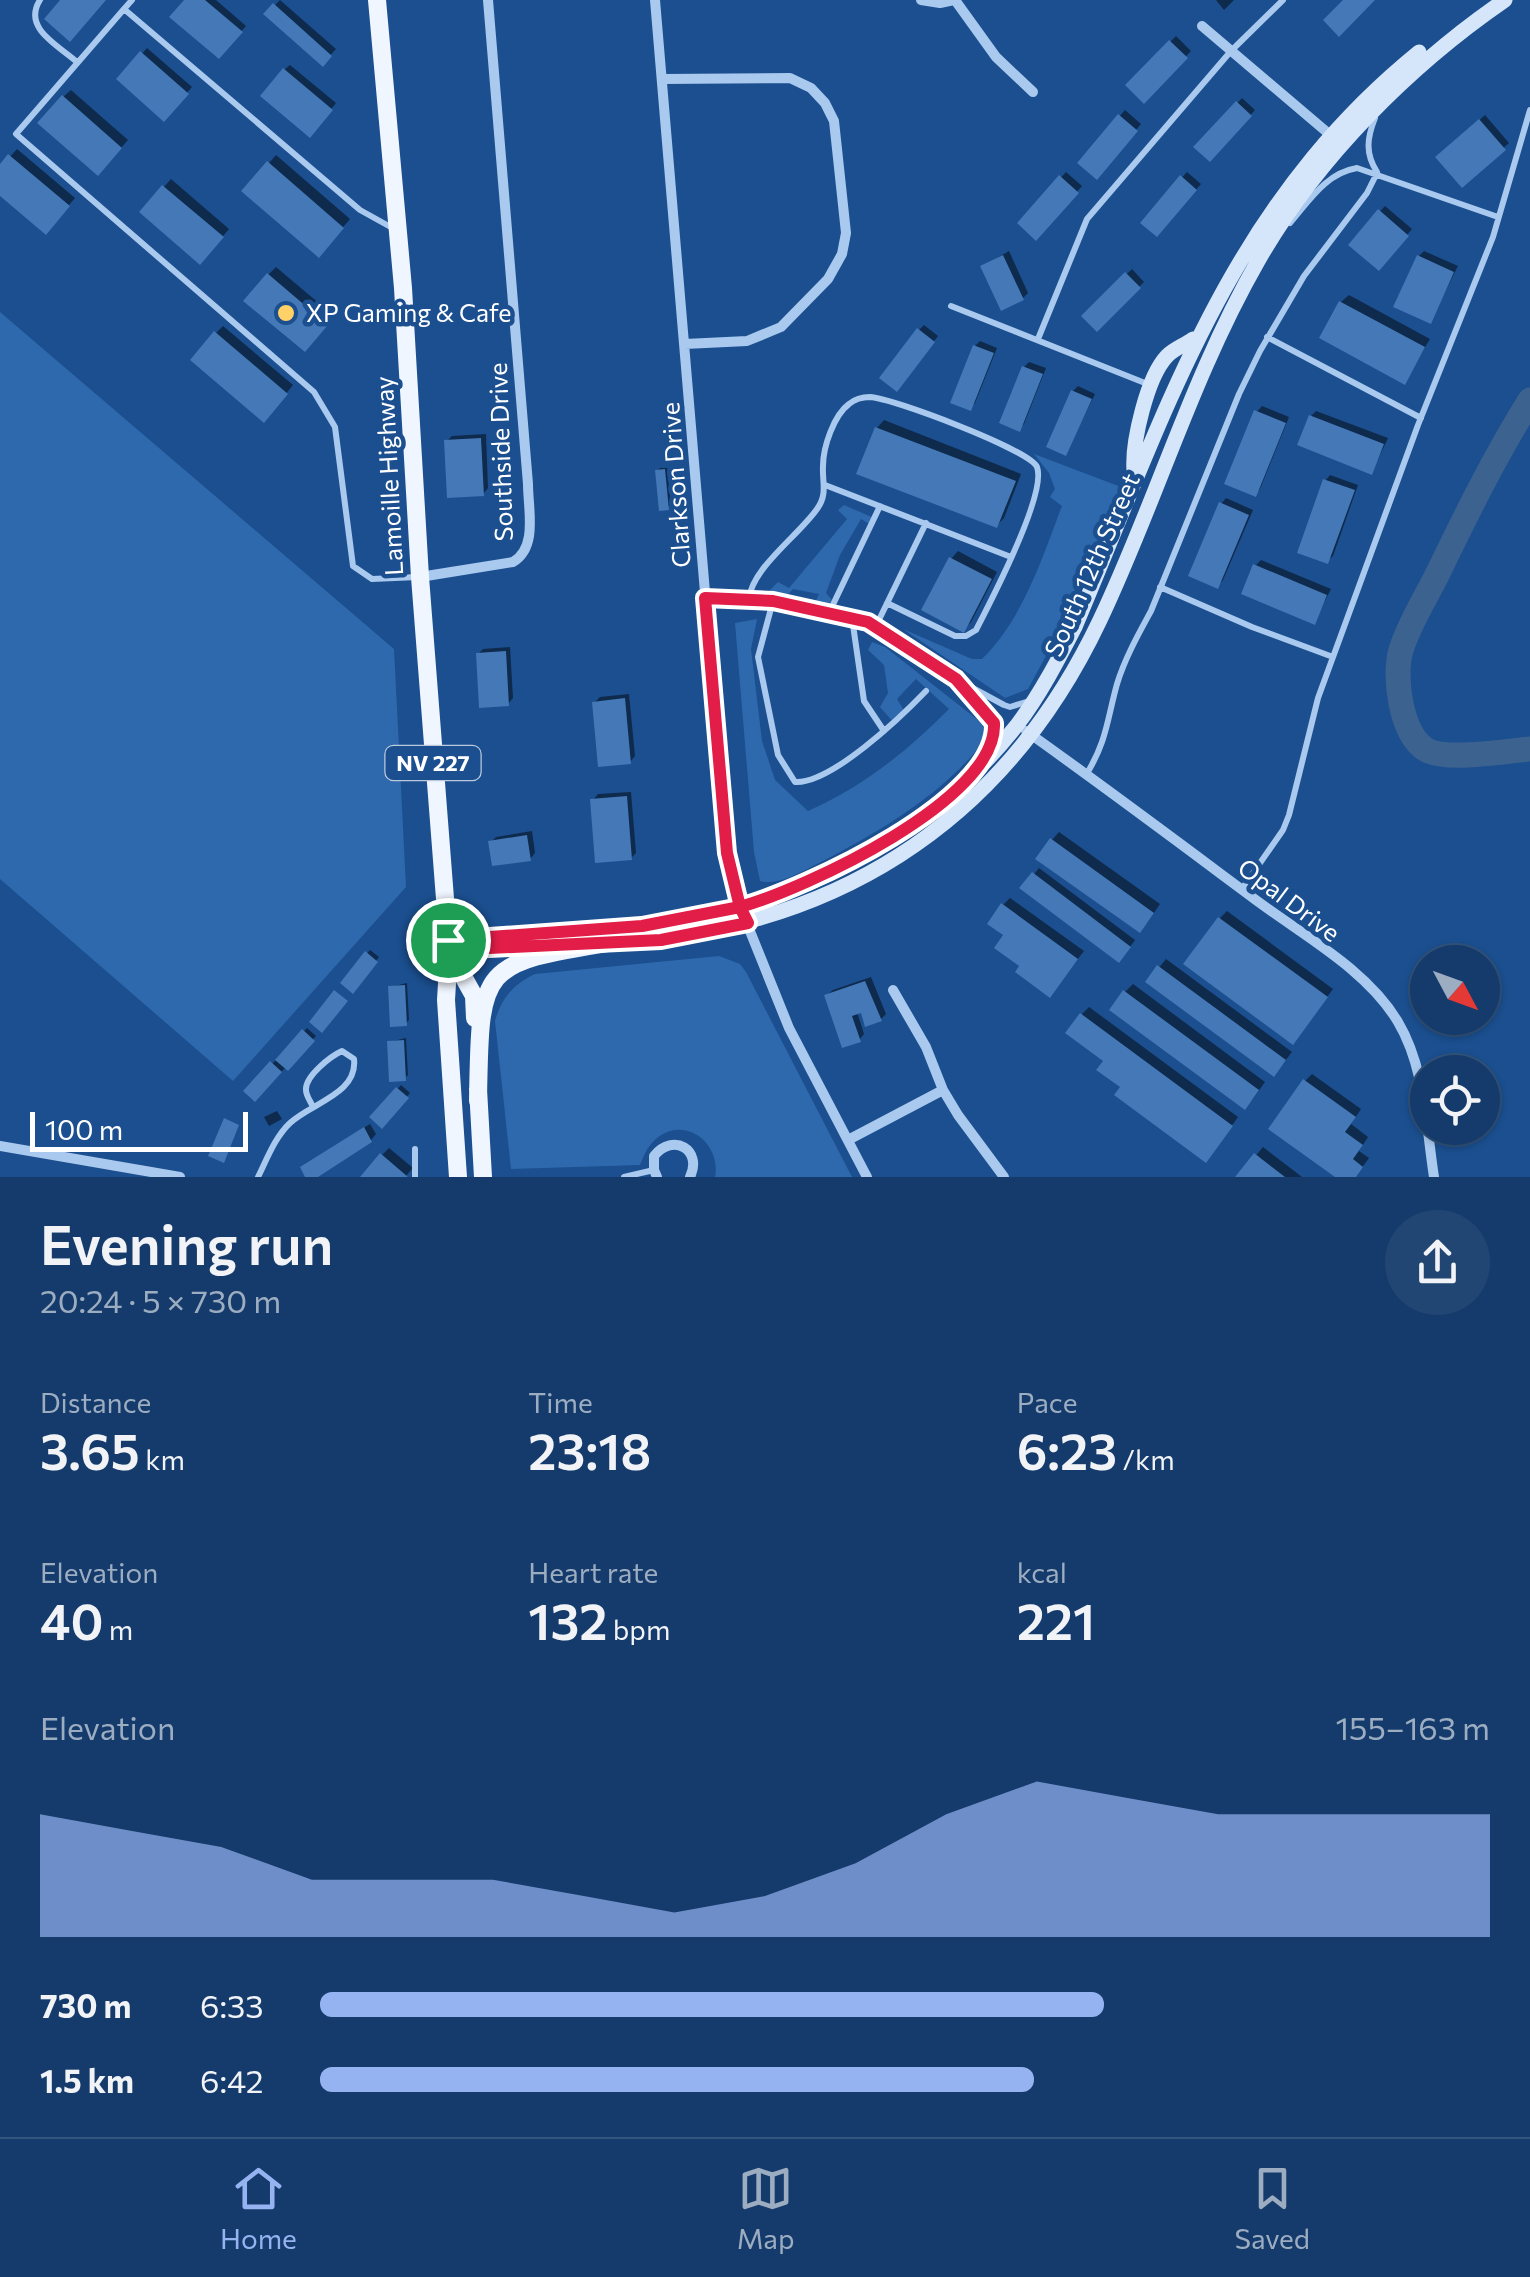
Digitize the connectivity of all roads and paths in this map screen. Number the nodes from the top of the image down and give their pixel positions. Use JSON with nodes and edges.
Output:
{"nodes":[{"id":1,"x":40,"y":0,"type":"edge"},
{"id":2,"x":132,"y":0,"type":"edge"},
{"id":3,"x":377,"y":0,"type":"edge"},
{"id":4,"x":488,"y":0,"type":"edge"},
{"id":5,"x":655,"y":0,"type":"edge"},
{"id":6,"x":921,"y":0,"type":"edge"},
{"id":7,"x":954,"y":0,"type":"edge"},
{"id":8,"x":1283,"y":0,"type":"edge"},
{"id":9,"x":1491,"y":0,"type":"edge"},
{"id":10,"x":1505,"y":0,"type":"edge"},
{"id":11,"x":124,"y":9,"type":"junction"},
{"id":12,"x":1202,"y":26,"type":"dead end"},
{"id":13,"x":1231,"y":51,"type":"junction"},
{"id":14,"x":78,"y":62,"type":"junction"},
{"id":15,"x":663,"y":79,"type":"junction"},
{"id":16,"x":1033,"y":92,"type":"dead end"},
{"id":17,"x":1382,"y":104,"type":"junction"},
{"id":18,"x":1530,"y":110,"type":"edge"},
{"id":19,"x":1337,"y":141,"type":"junction"},
{"id":20,"x":1378,"y":173,"type":"junction"},
{"id":21,"x":1498,"y":217,"type":"junction"},
{"id":22,"x":398,"y":230,"type":"junction"},
{"id":23,"x":1258,"y":262,"type":"junction"},
{"id":24,"x":951,"y":306,"type":"dead end"},
{"id":25,"x":1197,"y":337,"type":"junction"},
{"id":26,"x":1267,"y":337,"type":"junction"},
{"id":27,"x":1038,"y":339,"type":"junction"},
{"id":28,"x":685,"y":344,"type":"junction"},
{"id":29,"x":1151,"y":386,"type":"junction"},
{"id":30,"x":1420,"y":418,"type":"junction"},
{"id":31,"x":1136,"y":481,"type":"junction"},
{"id":32,"x":825,"y":485,"type":"junction"},
{"id":33,"x":880,"y":506,"type":"junction"},
{"id":34,"x":926,"y":522,"type":"junction"},
{"id":35,"x":1011,"y":557,"type":"junction"},
{"id":36,"x":420,"y":576,"type":"junction"},
{"id":37,"x":1160,"y":587,"type":"junction"},
{"id":38,"x":705,"y":598,"type":"junction"},
{"id":39,"x":749,"y":599,"type":"junction"},
{"id":40,"x":773,"y":601,"type":"junction"},
{"id":41,"x":887,"y":603,"type":"junction"},
{"id":42,"x":829,"y":613,"type":"junction"},
{"id":43,"x":852,"y":618,"type":"junction"},
{"id":44,"x":876,"y":626,"type":"junction"},
{"id":45,"x":1333,"y":657,"type":"junction"},
{"id":46,"x":956,"y":679,"type":"junction"},
{"id":47,"x":926,"y":691,"type":"dead end"},
{"id":48,"x":1038,"y":694,"type":"junction"},
{"id":49,"x":1017,"y":725,"type":"junction"},
{"id":50,"x":884,"y":731,"type":"junction"},
{"id":51,"x":1032,"y":735,"type":"junction"},
{"id":52,"x":985,"y":760,"type":"junction"},
{"id":53,"x":1086,"y":775,"type":"junction"},
{"id":54,"x":1242,"y":890,"type":"junction"},
{"id":55,"x":740,"y":907,"type":"junction"},
{"id":56,"x":748,"y":923,"type":"junction"},
{"id":57,"x":613,"y":942,"type":"junction"},
{"id":58,"x":448,"y":945,"type":"junction"},
{"id":59,"x":894,"y":990,"type":"dead end"},
{"id":60,"x":944,"y":1090,"type":"junction"},
{"id":61,"x":478,"y":1101,"type":"junction"},
{"id":62,"x":314,"y":1107,"type":"junction"},
{"id":63,"x":848,"y":1140,"type":"junction"},
{"id":64,"x":0,"y":1146,"type":"edge"},
{"id":65,"x":416,"y":1149,"type":"dead end"},
{"id":66,"x":655,"y":1174,"type":"edge"},
{"id":67,"x":180,"y":1177,"type":"edge"},
{"id":68,"x":258,"y":1177,"type":"edge"},
{"id":69,"x":415,"y":1177,"type":"edge"},
{"id":70,"x":458,"y":1177,"type":"edge"},
{"id":71,"x":483,"y":1177,"type":"edge"},
{"id":72,"x":624,"y":1177,"type":"edge"},
{"id":73,"x":690,"y":1177,"type":"edge"},
{"id":74,"x":867,"y":1177,"type":"edge"},
{"id":75,"x":1004,"y":1177,"type":"edge"},
{"id":76,"x":1434,"y":1177,"type":"edge"}],
"edges":[{"from":1,"to":14,"type":"lane"},
{"from":2,"to":11,"type":"lane"},
{"from":3,"to":22,"type":"main road","name":"Lamoille Highway","number":"NV 227"},
{"from":4,"to":36,"type":"street","name":"Southside Drive"},
{"from":5,"to":15,"type":"street","name":"Clarkson Drive"},
{"from":6,"to":7,"type":"street"},
{"from":7,"to":16,"type":"street"},
{"from":8,"to":13,"type":"lane"},
{"from":9,"to":19,"type":"main road","name":"South 12th Street"},
{"from":10,"to":17,"type":"main road","name":"South 12th Street"},
{"from":11,"to":14,"type":"lane"},
{"from":11,"to":22,"type":"lane"},
{"from":12,"to":13,"type":"street"},
{"from":13,"to":19,"type":"street"},
{"from":13,"to":27,"type":"lane"},
{"from":14,"to":36,"type":"lane"},
{"from":15,"to":28,"type":"street","name":"Clarkson Drive"},
{"from":15,"to":28,"type":"street"},
{"from":17,"to":19,"type":"main road","name":"South 12th Street"},
{"from":17,"to":20,"type":"lane"},
{"from":18,"to":21,"type":"lane"},
{"from":19,"to":23,"type":"main road","name":"South 12th Street"},
{"from":19,"to":25,"type":"main road","name":"South 12th Street"},
{"from":20,"to":21,"type":"lane"},
{"from":20,"to":23,"type":"lane"},
{"from":20,"to":26,"type":"lane"},
{"from":21,"to":30,"type":"lane"},
{"from":22,"to":36,"type":"main road","name":"Lamoille Highway","number":"NV 227"},
{"from":23,"to":51,"type":"main road","name":"South 12th Street"},
{"from":24,"to":27,"type":"lane"},
{"from":25,"to":29,"type":"main road"},
{"from":25,"to":31,"type":"main road","name":"South 12th Street"},
{"from":26,"to":30,"type":"lane"},
{"from":26,"to":37,"type":"lane"},
{"from":27,"to":29,"type":"lane"},
{"from":28,"to":38,"type":"street","name":"Clarkson Drive"},
{"from":29,"to":31,"type":"main road"},
{"from":30,"to":45,"type":"lane"},
{"from":31,"to":48,"type":"main road","name":"South 12th Street"},
{"from":32,"to":33,"type":"lane"},
{"from":32,"to":35,"type":"lane"},
{"from":32,"to":39,"type":"lane"},
{"from":33,"to":34,"type":"lane"},
{"from":33,"to":42,"type":"lane"},
{"from":34,"to":35,"type":"lane"},
{"from":34,"to":41,"type":"lane"},
{"from":35,"to":41,"type":"lane"},
{"from":36,"to":58,"type":"main road","name":"Lamoille Highway","number":"NV 227"},
{"from":37,"to":45,"type":"lane"},
{"from":37,"to":53,"type":"lane"},
{"from":38,"to":39,"type":"lane"},
{"from":38,"to":55,"type":"street","name":"Clarkson Drive"},
{"from":39,"to":40,"type":"lane"},
{"from":40,"to":42,"type":"lane"},
{"from":40,"to":50,"type":"lane"},
{"from":41,"to":44,"type":"lane"},
{"from":42,"to":43,"type":"lane"},
{"from":43,"to":44,"type":"lane"},
{"from":43,"to":50,"type":"lane"},
{"from":44,"to":46,"type":"lane"},
{"from":45,"to":54,"type":"lane"},
{"from":46,"to":48,"type":"lane"},
{"from":46,"to":52,"type":"lane"},
{"from":47,"to":50,"type":"lane"},
{"from":48,"to":49,"type":"main road","name":"South 12th Street"},
{"from":49,"to":51,"type":"street","name":"Opal Drive"},
{"from":49,"to":52,"type":"main road","name":"South 12th Street"},
{"from":51,"to":53,"type":"street","name":"Opal Drive"},
{"from":51,"to":56,"type":"main road","name":"South 12th Street"},
{"from":52,"to":55,"type":"main road","name":"South 12th Street"},
{"from":53,"to":54,"type":"street","name":"Opal Drive"},
{"from":54,"to":76,"type":"street","name":"Opal Drive"},
{"from":55,"to":56,"type":"street","name":"Clarkson Drive"},
{"from":55,"to":58,"type":"main road","name":"South 12th Street"},
{"from":56,"to":57,"type":"main road","name":"South 12th Street"},
{"from":56,"to":63,"type":"street","name":"Clarkson Drive"},
{"from":57,"to":58,"type":"main road","name":"South 12th Street"},
{"from":57,"to":61,"type":"main road"},
{"from":58,"to":61,"type":"main road","name":"Lamoille Highway","number":"NV 227"},
{"from":58,"to":70,"type":"main road","name":"Lamoille Highway","number":"NV 227"},
{"from":59,"to":60,"type":"street"},
{"from":60,"to":63,"type":"street"},
{"from":60,"to":75,"type":"street"},
{"from":61,"to":71,"type":"main road","name":"Lamoille Highway","number":"NV 227"},
{"from":62,"to":62,"type":"lane"},
{"from":62,"to":68,"type":"lane"},
{"from":63,"to":74,"type":"street","name":"Clarkson Drive"},
{"from":64,"to":67,"type":"street"},
{"from":65,"to":69,"type":"lane"},
{"from":66,"to":72,"type":"lane"},
{"from":66,"to":73,"type":"street"}]}
